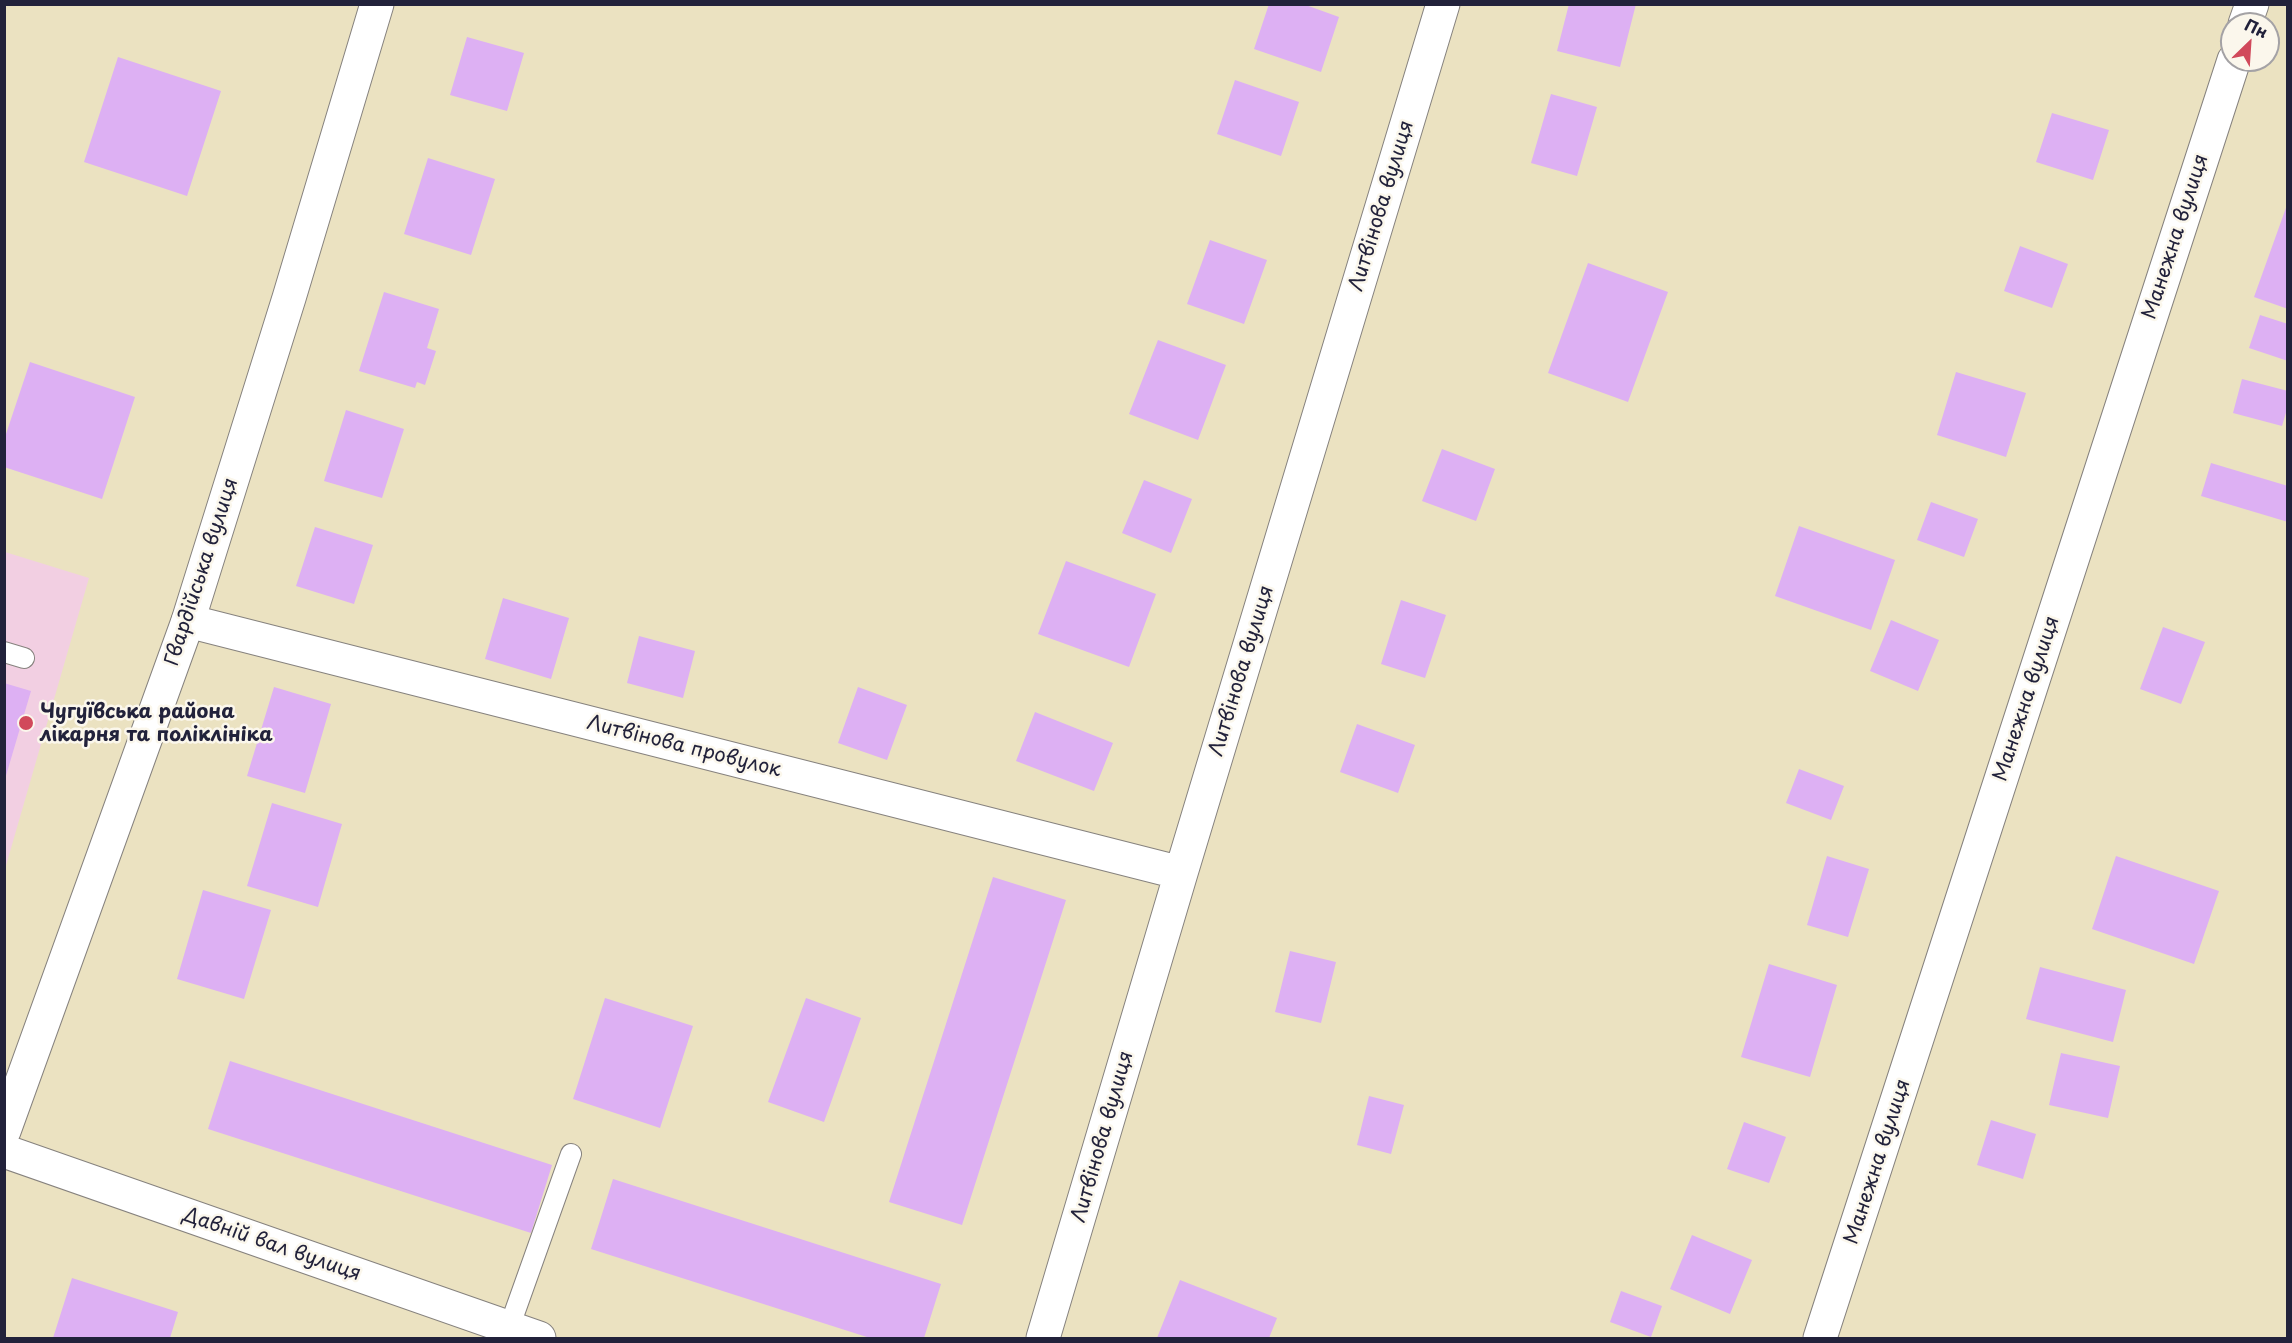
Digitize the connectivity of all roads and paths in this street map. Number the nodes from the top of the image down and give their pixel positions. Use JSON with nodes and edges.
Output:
{"nodes":[{"id":1,"x":376,"y":4,"type":"edge"},
{"id":2,"x":1443,"y":4,"type":"edge"},
{"id":3,"x":2230,"y":72,"type":"edge"},
{"id":4,"x":188,"y":621,"type":"junction"},
{"id":5,"x":4,"y":652,"type":"edge"},
{"id":6,"x":24,"y":658,"type":"dead end"},
{"id":7,"x":1181,"y":873,"type":"junction"},
{"id":8,"x":4,"y":1131,"type":"edge"},
{"id":9,"x":4,"y":1151,"type":"edge"},
{"id":10,"x":572,"y":1154,"type":"dead end"},
{"id":11,"x":524,"y":1333,"type":"edge"},
{"id":12,"x":1043,"y":1338,"type":"edge"},
{"id":13,"x":1820,"y":1338,"type":"edge"}],
"edges":[{"from":1,"to":4,"type":"street","name":"Гвардійська вулиця"},
{"from":2,"to":7,"type":"street","name":"Литвінова вулиця"},
{"from":3,"to":13,"type":"street","name":"Манежна вулиця"},
{"from":4,"to":7,"type":"street","name":"Литвінова провулок"},
{"from":4,"to":8,"type":"street","name":"Гвардійська вулиця"},
{"from":5,"to":6,"type":"lane"},
{"from":7,"to":12,"type":"street","name":"Литвінова вулиця"},
{"from":9,"to":11,"type":"street","name":"Давній вал вулиця"},
{"from":10,"to":11,"type":"lane"}]}
